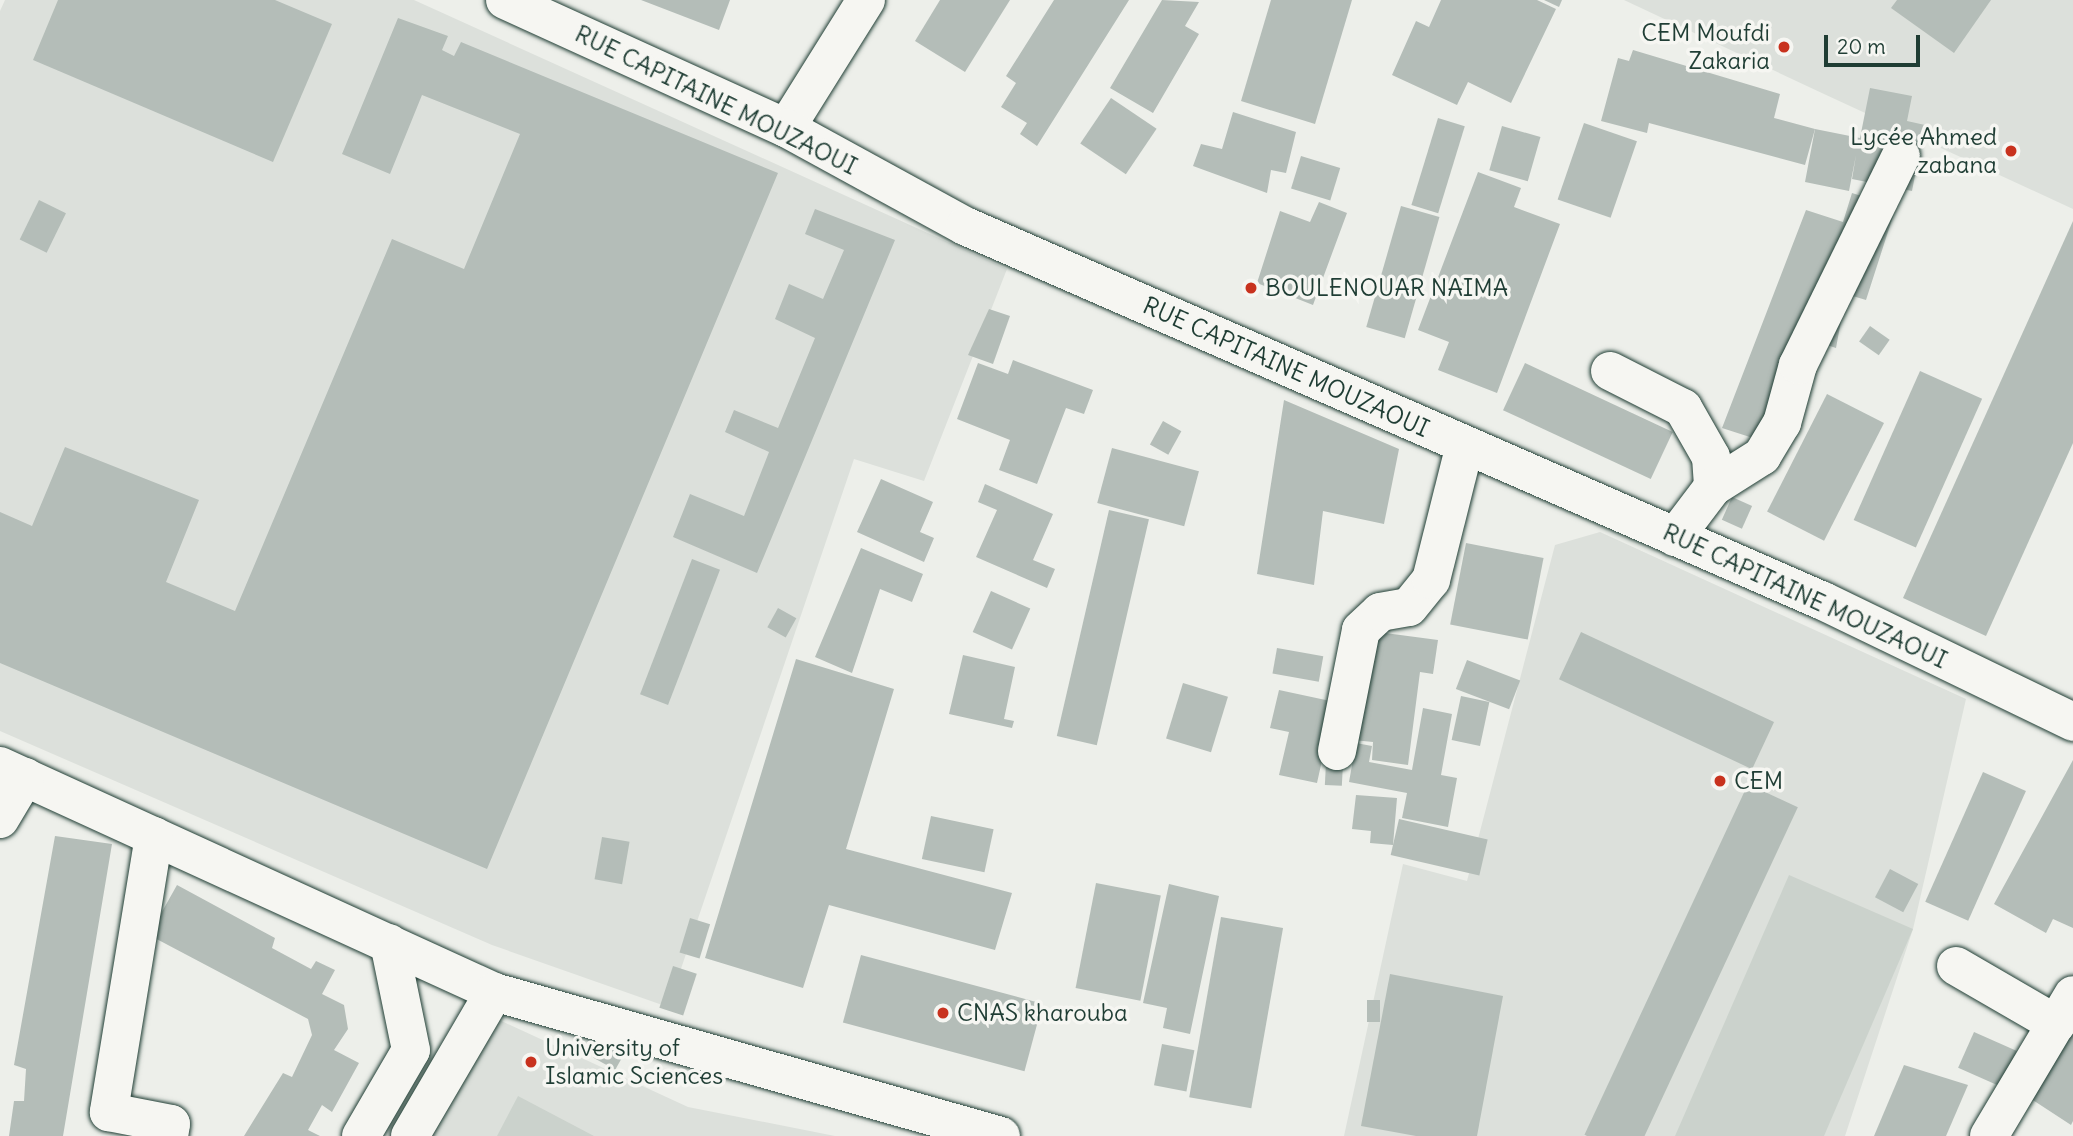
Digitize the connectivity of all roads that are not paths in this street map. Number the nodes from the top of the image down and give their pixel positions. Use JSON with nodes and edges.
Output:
{"nodes":[{"id":1,"x":505,"y":0,"type":"edge"},
{"id":2,"x":866,"y":0,"type":"edge"},
{"id":3,"x":786,"y":128,"type":"junction"},
{"id":4,"x":1901,"y":156,"type":"dead end"},
{"id":5,"x":1610,"y":371,"type":"dead end"},
{"id":6,"x":1465,"y":445,"type":"junction"},
{"id":7,"x":1713,"y":487,"type":"junction"},
{"id":8,"x":1675,"y":537,"type":"junction"},
{"id":9,"x":2073,"y":722,"type":"edge"},
{"id":10,"x":1337,"y":751,"type":"dead end"},
{"id":11,"x":12,"y":772,"type":"edge"},
{"id":12,"x":0,"y":819,"type":"edge"},
{"id":13,"x":153,"y":836,"type":"junction"},
{"id":14,"x":388,"y":943,"type":"junction"},
{"id":15,"x":1956,"y":966,"type":"dead end"},
{"id":16,"x":494,"y":992,"type":"junction"},
{"id":17,"x":2065,"y":1009,"type":"edge"},
{"id":18,"x":169,"y":1136,"type":"edge"},
{"id":19,"x":361,"y":1136,"type":"edge"},
{"id":20,"x":410,"y":1136,"type":"edge"},
{"id":21,"x":1001,"y":1136,"type":"edge"},
{"id":22,"x":1989,"y":1136,"type":"edge"}],
"edges":[{"from":1,"to":3,"type":"street","name":"RUE CAPITAINE MOUZAOUI"},
{"from":2,"to":3,"type":"street"},
{"from":3,"to":6,"type":"street","name":"RUE CAPITAINE MOUZAOUI"},
{"from":4,"to":7,"type":"street"},
{"from":5,"to":7,"type":"street"},
{"from":6,"to":8,"type":"street","name":"RUE CAPITAINE MOUZAOUI"},
{"from":6,"to":10,"type":"street"},
{"from":7,"to":8,"type":"street"},
{"from":8,"to":9,"type":"street","name":"RUE CAPITAINE MOUZAOUI"},
{"from":11,"to":12,"type":"street"},
{"from":11,"to":13,"type":"street"},
{"from":13,"to":14,"type":"street"},
{"from":13,"to":18,"type":"street"},
{"from":14,"to":16,"type":"street"},
{"from":14,"to":19,"type":"street"},
{"from":15,"to":17,"type":"street"},
{"from":16,"to":20,"type":"street"},
{"from":16,"to":21,"type":"street"},
{"from":17,"to":22,"type":"street"}]}
